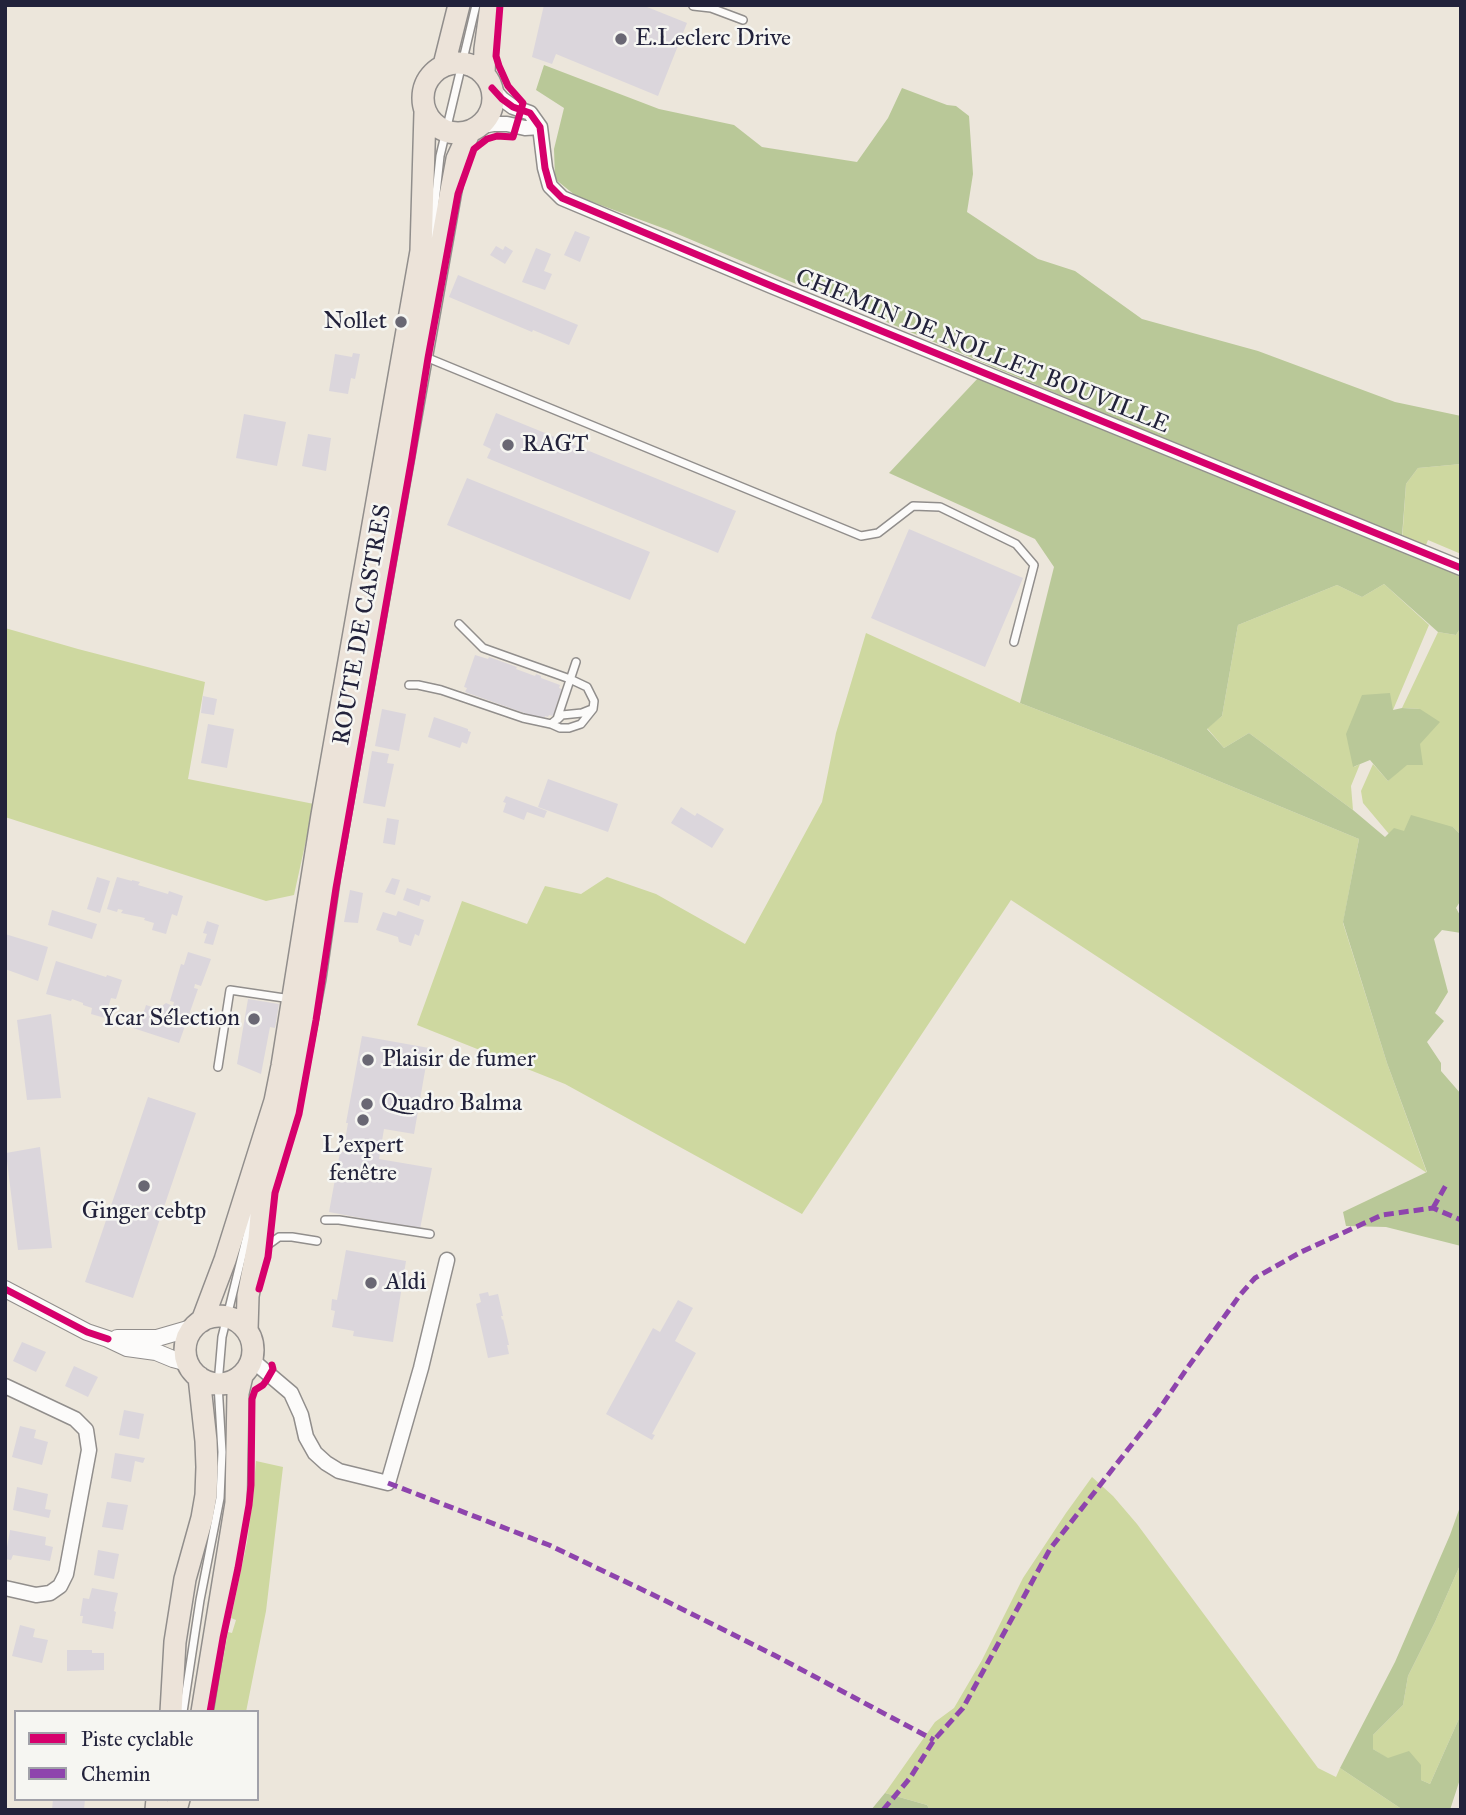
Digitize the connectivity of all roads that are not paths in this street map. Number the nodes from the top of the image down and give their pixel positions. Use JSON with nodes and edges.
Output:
{"nodes":[{"id":1,"x":459,"y":5,"type":"edge"},
{"id":2,"x":476,"y":5,"type":"edge"},
{"id":3,"x":491,"y":5,"type":"edge"},
{"id":4,"x":693,"y":6,"type":"edge"},
{"id":5,"x":743,"y":20,"type":"dead end"},
{"id":6,"x":453,"y":64,"type":"junction"},
{"id":7,"x":488,"y":81,"type":"junction"},
{"id":8,"x":425,"y":112,"type":"junction"},
{"id":9,"x":540,"y":127,"type":"junction"},
{"id":10,"x":474,"y":129,"type":"junction"},
{"id":11,"x":445,"y":131,"type":"junction"},
{"id":12,"x":425,"y":252,"type":"junction"},
{"id":13,"x":428,"y":358,"type":"dead end"},
{"id":14,"x":393,"y":465,"type":"dead end"},
{"id":15,"x":390,"y":534,"type":"junction"},
{"id":16,"x":368,"y":554,"type":"junction"},
{"id":17,"x":1461,"y":568,"type":"edge"},
{"id":18,"x":368,"y":603,"type":"dead end"},
{"id":19,"x":459,"y":624,"type":"dead end"},
{"id":20,"x":1014,"y":642,"type":"dead end"},
{"id":21,"x":576,"y":662,"type":"dead end"},
{"id":22,"x":570,"y":679,"type":"junction"},
{"id":23,"x":354,"y":684,"type":"dead end"},
{"id":24,"x":409,"y":685,"type":"dead end"},
{"id":25,"x":593,"y":709,"type":"junction"},
{"id":26,"x":554,"y":721,"type":"junction"},
{"id":27,"x":335,"y":789,"type":"dead end"},
{"id":28,"x":331,"y":814,"type":"dead end"},
{"id":29,"x":318,"y":891,"type":"dead end"},
{"id":30,"x":299,"y":993,"type":"junction"},
{"id":31,"x":218,"y":1067,"type":"dead end"},
{"id":32,"x":278,"y":1121,"type":"dead end"},
{"id":33,"x":325,"y":1220,"type":"dead end"},
{"id":34,"x":430,"y":1234,"type":"dead end"},
{"id":35,"x":317,"y":1241,"type":"dead end"},
{"id":36,"x":250,"y":1255,"type":"junction"},
{"id":37,"x":447,"y":1260,"type":"dead end"},
{"id":38,"x":5,"y":1289,"type":"edge"},
{"id":39,"x":226,"y":1317,"type":"junction"},
{"id":40,"x":198,"y":1324,"type":"junction"},
{"id":41,"x":247,"y":1330,"type":"junction"},
{"id":42,"x":108,"y":1339,"type":"junction"},
{"id":43,"x":247,"y":1368,"type":"junction"},
{"id":44,"x":202,"y":1375,"type":"junction"},
{"id":45,"x":5,"y":1386,"type":"edge"},
{"id":46,"x":5,"y":1588,"type":"edge"},
{"id":47,"x":171,"y":1710,"type":"edge"},
{"id":48,"x":183,"y":1710,"type":"edge"},
{"id":49,"x":202,"y":1710,"type":"edge"}],
"edges":[{"from":1,"to":6,"type":"main road"},
{"from":2,"to":6,"type":"lane"},
{"from":3,"to":7,"type":"main road"},
{"from":4,"to":5,"type":"lane"},
{"from":6,"to":7,"type":"main road"},
{"from":6,"to":8,"type":"main road","name":"ROUTE DE CASTRES"},
{"from":6,"to":11,"type":"lane"},
{"from":7,"to":9,"type":"street"},
{"from":7,"to":10,"type":"main road","name":"ROUTE DE CASTRES"},
{"from":8,"to":11,"type":"main road"},
{"from":8,"to":12,"type":"main road","name":"ROUTE DE CASTRES"},
{"from":9,"to":10,"type":"street"},
{"from":9,"to":17,"type":"street","name":"CHEMIN DE NOLLET BOUVILLE"},
{"from":10,"to":11,"type":"main road"},
{"from":10,"to":15,"type":"main road","name":"ROUTE DE CASTRES"},
{"from":11,"to":12,"type":"lane"},
{"from":12,"to":16,"type":"main road","name":"ROUTE DE CASTRES"},
{"from":13,"to":20,"type":"lane"},
{"from":14,"to":15,"type":"lane"},
{"from":15,"to":36,"type":"main road","name":"ROUTE DE CASTRES"},
{"from":16,"to":18,"type":"lane"},
{"from":16,"to":30,"type":"main road","name":"ROUTE DE CASTRES"},
{"from":19,"to":22,"type":"lane"},
{"from":21,"to":22,"type":"lane"},
{"from":22,"to":25,"type":"lane"},
{"from":22,"to":26,"type":"lane"},
{"from":23,"to":27,"type":"lane"},
{"from":24,"to":26,"type":"lane"},
{"from":25,"to":26,"type":"lane"},
{"from":25,"to":26,"type":"lane"},
{"from":28,"to":29,"type":"lane"},
{"from":30,"to":31,"type":"lane"},
{"from":30,"to":32,"type":"lane"},
{"from":30,"to":40,"type":"main road","name":"ROUTE DE CASTRES"},
{"from":33,"to":34,"type":"lane"},
{"from":35,"to":36,"type":"lane"},
{"from":36,"to":39,"type":"lane"},
{"from":36,"to":41,"type":"main road","name":"ROUTE DE CASTRES"},
{"from":37,"to":43,"type":"street"},
{"from":38,"to":42,"type":"street"},
{"from":39,"to":40,"type":"main road"},
{"from":39,"to":41,"type":"main road"},
{"from":39,"to":44,"type":"lane"},
{"from":40,"to":42,"type":"street"},
{"from":40,"to":44,"type":"main road","name":"ROUTE DE CASTRES"},
{"from":41,"to":43,"type":"main road","name":"ROUTE DE CASTRES"},
{"from":42,"to":44,"type":"street"},
{"from":43,"to":44,"type":"main road"},
{"from":43,"to":49,"type":"main road"},
{"from":44,"to":47,"type":"main road"},
{"from":44,"to":48,"type":"lane"},
{"from":45,"to":46,"type":"street"}]}
